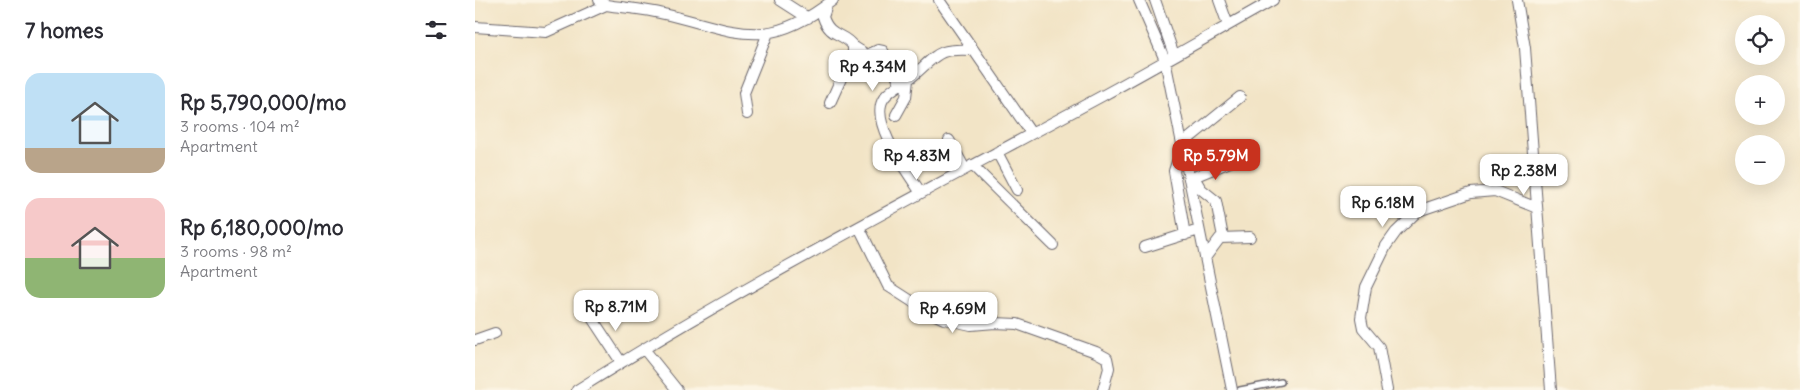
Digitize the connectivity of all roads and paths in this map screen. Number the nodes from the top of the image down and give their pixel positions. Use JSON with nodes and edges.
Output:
{"nodes":[{"id":1,"x":780,"y":0,"type":"edge"},
{"id":2,"x":939,"y":0,"type":"edge"},
{"id":3,"x":1139,"y":0,"type":"edge"},
{"id":4,"x":1155,"y":0,"type":"edge"},
{"id":5,"x":1219,"y":0,"type":"edge"},
{"id":6,"x":1273,"y":0,"type":"edge"},
{"id":7,"x":1517,"y":0,"type":"edge"},
{"id":8,"x":830,"y":2,"type":"edge"},
{"id":9,"x":603,"y":3,"type":"edge"},
{"id":10,"x":808,"y":18,"type":"junction"},
{"id":11,"x":1228,"y":25,"type":"junction"},
{"id":12,"x":475,"y":27,"type":"edge"},
{"id":13,"x":768,"y":33,"type":"junction"},
{"id":14,"x":853,"y":46,"type":"junction"},
{"id":15,"x":973,"y":50,"type":"junction"},
{"id":16,"x":1169,"y":58,"type":"junction"},
{"id":17,"x":905,"y":82,"type":"junction"},
{"id":18,"x":1240,"y":96,"type":"dead end"},
{"id":19,"x":830,"y":103,"type":"dead end"},
{"id":20,"x":747,"y":114,"type":"dead end"},
{"id":21,"x":896,"y":116,"type":"dead end"},
{"id":22,"x":1031,"y":133,"type":"junction"},
{"id":23,"x":949,"y":140,"type":"dead end"},
{"id":24,"x":1182,"y":144,"type":"junction"},
{"id":25,"x":997,"y":152,"type":"junction"},
{"id":26,"x":1184,"y":160,"type":"junction"},
{"id":27,"x":1235,"y":160,"type":"dead end"},
{"id":28,"x":969,"y":167,"type":"junction"},
{"id":29,"x":1191,"y":178,"type":"junction"},
{"id":30,"x":1017,"y":190,"type":"dead end"},
{"id":31,"x":921,"y":193,"type":"junction"},
{"id":32,"x":1537,"y":208,"type":"junction"},
{"id":33,"x":859,"y":227,"type":"junction"},
{"id":34,"x":1199,"y":230,"type":"junction"},
{"id":35,"x":1185,"y":235,"type":"junction"},
{"id":36,"x":1223,"y":237,"type":"junction"},
{"id":37,"x":1250,"y":237,"type":"dead end"},
{"id":38,"x":1053,"y":245,"type":"dead end"},
{"id":39,"x":1145,"y":247,"type":"dead end"},
{"id":40,"x":1205,"y":258,"type":"junction"},
{"id":41,"x":590,"y":315,"type":"dead end"},
{"id":42,"x":495,"y":333,"type":"dead end"},
{"id":43,"x":475,"y":340,"type":"edge"},
{"id":44,"x":644,"y":349,"type":"junction"},
{"id":45,"x":621,"y":362,"type":"junction"},
{"id":46,"x":1281,"y":382,"type":"dead end"},
{"id":47,"x":577,"y":390,"type":"edge"},
{"id":48,"x":677,"y":390,"type":"edge"},
{"id":49,"x":1103,"y":390,"type":"edge"},
{"id":50,"x":1233,"y":390,"type":"edge"},
{"id":51,"x":1240,"y":390,"type":"edge"},
{"id":52,"x":1387,"y":390,"type":"edge"},
{"id":53,"x":1551,"y":390,"type":"edge"}],
"edges":[{"from":1,"to":10,"type":"street"},
{"from":2,"to":15,"type":"street"},
{"from":3,"to":16,"type":"street"},
{"from":4,"to":16,"type":"street"},
{"from":5,"to":11,"type":"street"},
{"from":6,"to":11,"type":"street"},
{"from":7,"to":32,"type":"street"},
{"from":8,"to":10,"type":"street"},
{"from":8,"to":14,"type":"street"},
{"from":9,"to":12,"type":"street"},
{"from":9,"to":13,"type":"street"},
{"from":10,"to":13,"type":"street"},
{"from":11,"to":16,"type":"street"},
{"from":13,"to":20,"type":"street"},
{"from":14,"to":17,"type":"street"},
{"from":14,"to":19,"type":"street"},
{"from":15,"to":17,"type":"street"},
{"from":15,"to":22,"type":"street"},
{"from":16,"to":22,"type":"street"},
{"from":16,"to":24,"type":"street"},
{"from":17,"to":21,"type":"street"},
{"from":17,"to":31,"type":"street"},
{"from":18,"to":24,"type":"street"},
{"from":22,"to":25,"type":"street"},
{"from":23,"to":28,"type":"street"},
{"from":24,"to":26,"type":"street"},
{"from":25,"to":28,"type":"street"},
{"from":25,"to":30,"type":"street"},
{"from":26,"to":29,"type":"street"},
{"from":26,"to":35,"type":"street"},
{"from":27,"to":29,"type":"street"},
{"from":28,"to":31,"type":"street"},
{"from":28,"to":38,"type":"street"},
{"from":29,"to":34,"type":"street"},
{"from":29,"to":36,"type":"street"},
{"from":31,"to":33,"type":"street"},
{"from":32,"to":52,"type":"street"},
{"from":32,"to":53,"type":"street"},
{"from":33,"to":44,"type":"street"},
{"from":33,"to":49,"type":"street"},
{"from":34,"to":35,"type":"street"},
{"from":34,"to":40,"type":"street"},
{"from":35,"to":39,"type":"street"},
{"from":36,"to":37,"type":"street"},
{"from":36,"to":40,"type":"street"},
{"from":40,"to":50,"type":"street"},
{"from":41,"to":45,"type":"street"},
{"from":42,"to":43,"type":"street"},
{"from":44,"to":45,"type":"street"},
{"from":44,"to":48,"type":"street"},
{"from":45,"to":47,"type":"street"},
{"from":46,"to":51,"type":"lane"}]}
